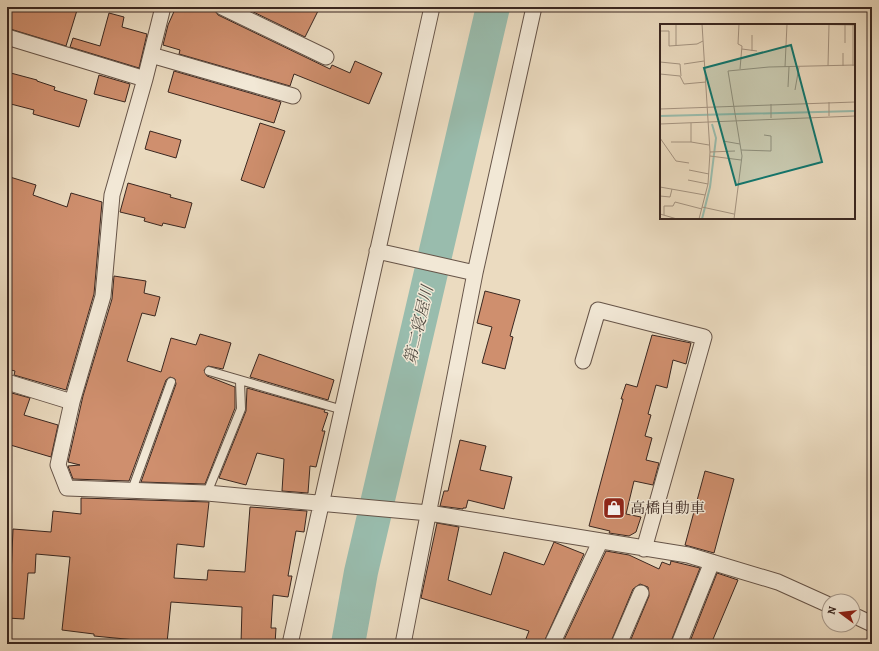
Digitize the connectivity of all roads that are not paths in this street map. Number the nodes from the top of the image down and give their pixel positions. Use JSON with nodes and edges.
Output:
{"nodes":[{"id":1,"x":163,"y":7,"type":"edge"},
{"id":2,"x":222,"y":7,"type":"edge"},
{"id":3,"x":432,"y":7,"type":"edge"},
{"id":4,"x":534,"y":7,"type":"edge"},
{"id":5,"x":7,"y":37,"type":"edge"},
{"id":6,"x":151,"y":55,"type":"junction"},
{"id":7,"x":326,"y":56,"type":"dead end"},
{"id":8,"x":145,"y":79,"type":"junction"},
{"id":9,"x":293,"y":96,"type":"dead end"},
{"id":10,"x":377,"y":251,"type":"junction"},
{"id":11,"x":475,"y":273,"type":"junction"},
{"id":12,"x":583,"y":361,"type":"dead end"},
{"id":13,"x":209,"y":371,"type":"dead end"},
{"id":14,"x":240,"y":381,"type":"junction"},
{"id":15,"x":7,"y":382,"type":"edge"},
{"id":16,"x":171,"y":382,"type":"dead end"},
{"id":17,"x":72,"y":402,"type":"junction"},
{"id":18,"x":343,"y":410,"type":"junction"},
{"id":19,"x":132,"y":490,"type":"junction"},
{"id":20,"x":207,"y":493,"type":"junction"},
{"id":21,"x":322,"y":502,"type":"junction"},
{"id":22,"x":428,"y":513,"type":"junction"},
{"id":23,"x":600,"y":542,"type":"junction"},
{"id":24,"x":644,"y":549,"type":"junction"},
{"id":25,"x":712,"y":562,"type":"junction"},
{"id":26,"x":640,"y":593,"type":"dead end"},
{"id":27,"x":821,"y":601,"type":"edge"},
{"id":28,"x":861,"y":619,"type":"edge"},
{"id":29,"x":872,"y":624,"type":"edge"},
{"id":30,"x":290,"y":644,"type":"edge"},
{"id":31,"x":403,"y":644,"type":"edge"},
{"id":32,"x":552,"y":644,"type":"edge"},
{"id":33,"x":619,"y":644,"type":"edge"},
{"id":34,"x":680,"y":644,"type":"edge"}],
"edges":[{"from":1,"to":6,"type":"street"},
{"from":2,"to":7,"type":"street"},
{"from":3,"to":10,"type":"street"},
{"from":4,"to":11,"type":"street"},
{"from":5,"to":8,"type":"street"},
{"from":6,"to":8,"type":"street"},
{"from":6,"to":9,"type":"street"},
{"from":8,"to":17,"type":"street"},
{"from":10,"to":11,"type":"street"},
{"from":10,"to":18,"type":"street"},
{"from":11,"to":22,"type":"street"},
{"from":12,"to":24,"type":"street"},
{"from":13,"to":14,"type":"lane"},
{"from":14,"to":18,"type":"lane"},
{"from":14,"to":20,"type":"lane"},
{"from":15,"to":17,"type":"street"},
{"from":16,"to":19,"type":"lane"},
{"from":17,"to":19,"type":"street"},
{"from":18,"to":21,"type":"street"},
{"from":19,"to":20,"type":"street"},
{"from":20,"to":21,"type":"street"},
{"from":21,"to":22,"type":"street"},
{"from":21,"to":30,"type":"street"},
{"from":22,"to":23,"type":"street"},
{"from":22,"to":31,"type":"street"},
{"from":23,"to":24,"type":"street"},
{"from":23,"to":32,"type":"street"},
{"from":24,"to":25,"type":"street"},
{"from":25,"to":27,"type":"street"},
{"from":25,"to":34,"type":"street"},
{"from":26,"to":33,"type":"street"},
{"from":28,"to":29,"type":"street"}]}
